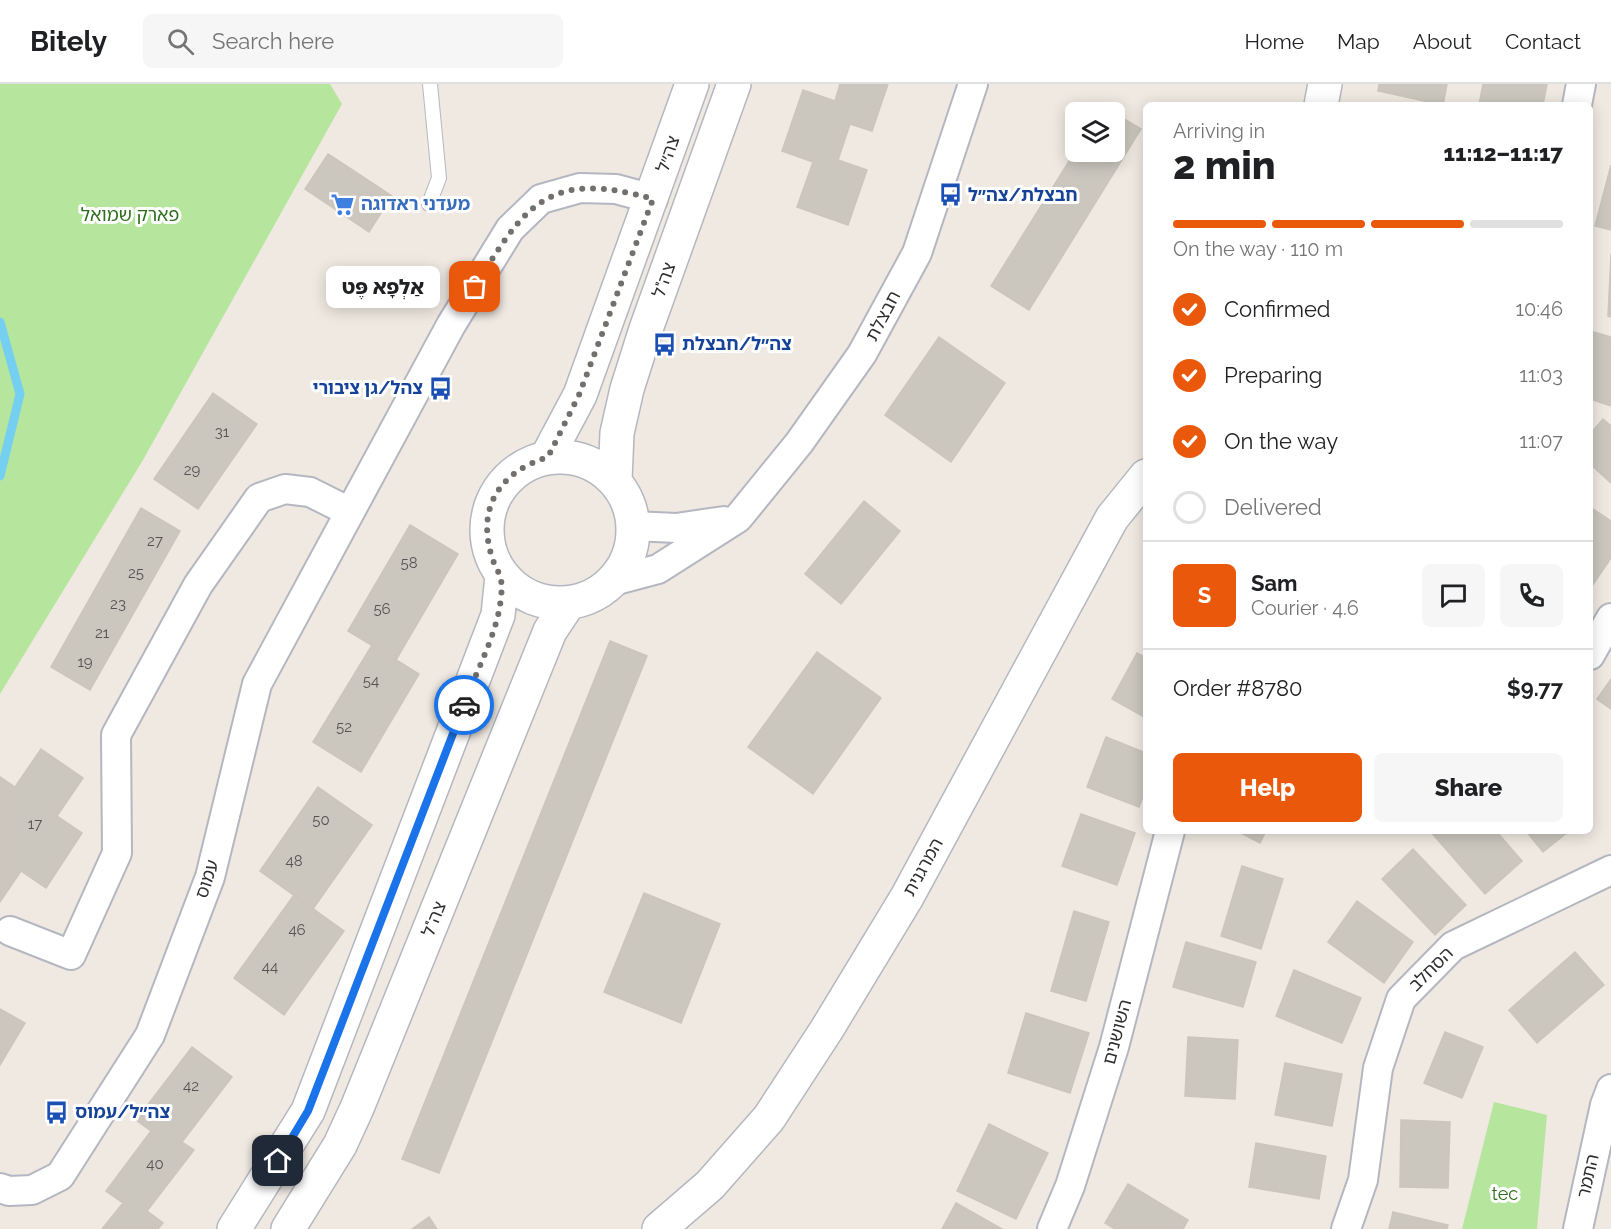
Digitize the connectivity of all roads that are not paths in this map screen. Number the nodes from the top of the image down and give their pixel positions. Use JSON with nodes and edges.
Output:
{"nodes":[{"id":1,"x":430,"y":84,"type":"edge"},
{"id":2,"x":692,"y":84,"type":"edge"},
{"id":3,"x":734,"y":84,"type":"edge"},
{"id":4,"x":973,"y":84,"type":"edge"},
{"id":5,"x":1325,"y":84,"type":"edge"},
{"id":6,"x":1581,"y":84,"type":"edge"},
{"id":7,"x":1322,"y":102,"type":"edge"},
{"id":8,"x":1578,"y":102,"type":"edge"},
{"id":9,"x":653,"y":199,"type":"junction"},
{"id":10,"x":429,"y":204,"type":"dead end"},
{"id":11,"x":548,"y":457,"type":"junction"},
{"id":12,"x":615,"y":480,"type":"junction"},
{"id":13,"x":1143,"y":480,"type":"edge"},
{"id":14,"x":350,"y":512,"type":"junction"},
{"id":15,"x":738,"y":518,"type":"junction"},
{"id":16,"x":633,"y":526,"type":"junction"},
{"id":17,"x":502,"y":576,"type":"junction"},
{"id":18,"x":613,"y":581,"type":"junction"},
{"id":19,"x":567,"y":604,"type":"junction"},
{"id":20,"x":1611,"y":618,"type":"edge"},
{"id":21,"x":1593,"y":650,"type":"edge"},
{"id":22,"x":1169,"y":834,"type":"edge"},
{"id":23,"x":1611,"y":870,"type":"edge"},
{"id":24,"x":10,"y":931,"type":"dead end"},
{"id":25,"x":1611,"y":1089,"type":"edge"},
{"id":26,"x":0,"y":1188,"type":"edge"},
{"id":27,"x":234,"y":1229,"type":"edge"},
{"id":28,"x":288,"y":1229,"type":"edge"},
{"id":29,"x":659,"y":1229,"type":"edge"},
{"id":30,"x":1052,"y":1229,"type":"edge"},
{"id":31,"x":1346,"y":1229,"type":"edge"},
{"id":32,"x":1578,"y":1229,"type":"edge"}],
"edges":[{"from":1,"to":10,"type":"lane"},
{"from":2,"to":9,"type":"main road","name":"צה״ל"},
{"from":3,"to":12,"type":"main road","name":"צה\"ל"},
{"from":4,"to":15,"type":"street","name":"חבצלת"},
{"from":5,"to":7,"type":"main road"},
{"from":6,"to":8,"type":"street"},
{"from":9,"to":11,"type":"main road","name":"צה״ל"},
{"from":9,"to":14,"type":"street","name":"עמוס"},
{"from":11,"to":12,"type":"main road"},
{"from":11,"to":17,"type":"main road"},
{"from":12,"to":16,"type":"main road"},
{"from":13,"to":29,"type":"main road","name":"המרגנית"},
{"from":14,"to":24,"type":"street"},
{"from":14,"to":26,"type":"street","name":"עמוס"},
{"from":15,"to":16,"type":"street"},
{"from":15,"to":18,"type":"street","name":"חבצלת"},
{"from":16,"to":18,"type":"main road"},
{"from":17,"to":19,"type":"main road"},
{"from":17,"to":27,"type":"main road"},
{"from":18,"to":19,"type":"main road"},
{"from":19,"to":28,"type":"main road","name":"צה\"ל"},
{"from":20,"to":21,"type":"street"},
{"from":22,"to":30,"type":"street","name":"השושנים"},
{"from":23,"to":31,"type":"street","name":"הסחלב"},
{"from":25,"to":32,"type":"street","name":"התמר"}]}
